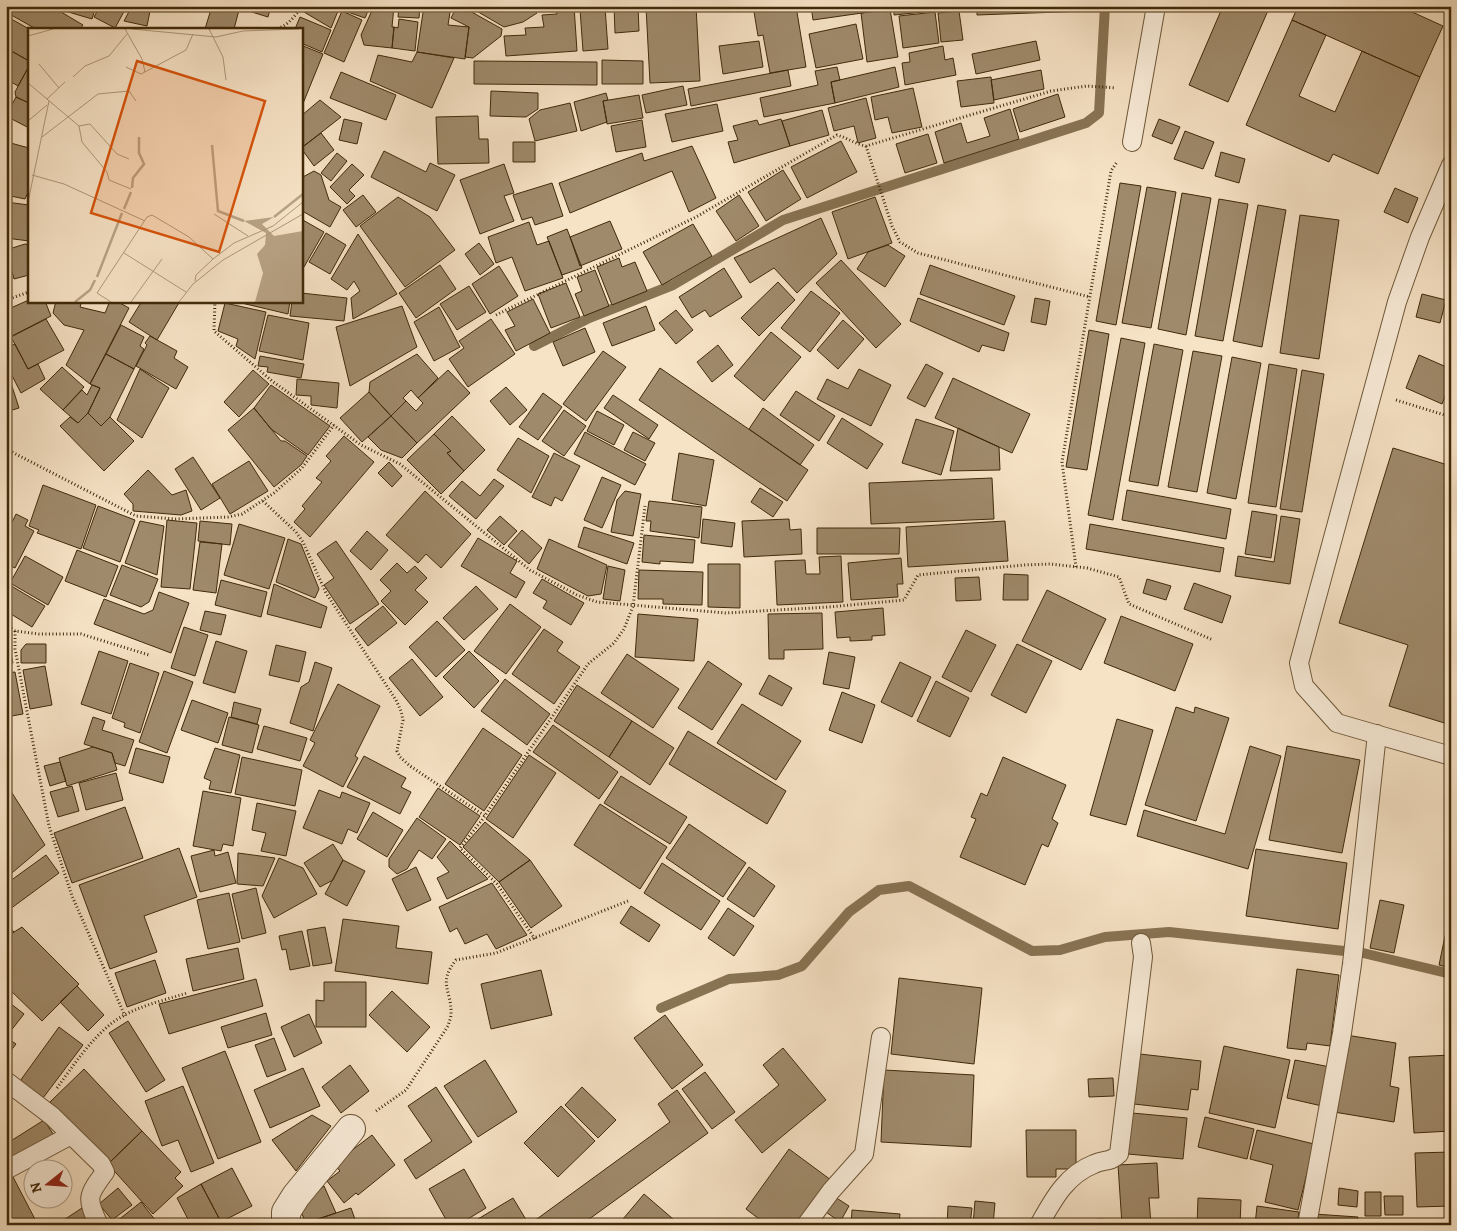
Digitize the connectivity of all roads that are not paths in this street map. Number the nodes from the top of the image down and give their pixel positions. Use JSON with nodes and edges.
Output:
{"nodes":[{"id":1,"x":1156,"y":6,"type":"edge"},
{"id":2,"x":1132,"y":142,"type":"road end"},
{"id":3,"x":1451,"y":165,"type":"edge"},
{"id":4,"x":1377,"y":734,"type":"junction"},
{"id":5,"x":1451,"y":756,"type":"edge"},
{"id":6,"x":1141,"y":943,"type":"dead end"},
{"id":7,"x":882,"y":1036,"type":"dead end"},
{"id":8,"x":6,"y":1081,"type":"edge"},
{"id":9,"x":351,"y":1128,"type":"road end"},
{"id":10,"x":71,"y":1135,"type":"junction"},
{"id":11,"x":6,"y":1170,"type":"edge"},
{"id":12,"x":99,"y":1225,"type":"edge"},
{"id":13,"x":286,"y":1225,"type":"edge"},
{"id":14,"x":806,"y":1225,"type":"edge"},
{"id":15,"x":1039,"y":1225,"type":"edge"},
{"id":16,"x":1307,"y":1225,"type":"edge"}],
"edges":[{"from":1,"to":2,"type":"lane"},
{"from":3,"to":4,"type":"lane"},
{"from":4,"to":5,"type":"lane"},
{"from":4,"to":16,"type":"lane"},
{"from":6,"to":15,"type":"lane"},
{"from":7,"to":14,"type":"lane"},
{"from":8,"to":10,"type":"lane"},
{"from":9,"to":13,"type":"street"},
{"from":10,"to":11,"type":"lane"},
{"from":10,"to":12,"type":"lane"}]}
